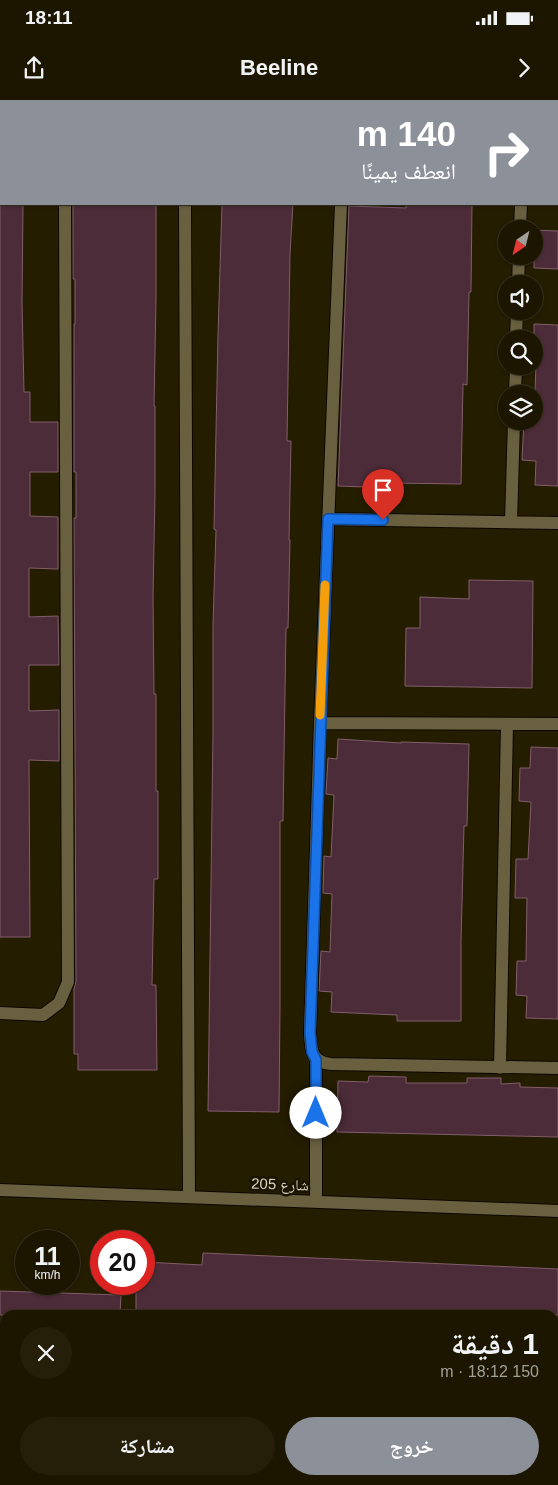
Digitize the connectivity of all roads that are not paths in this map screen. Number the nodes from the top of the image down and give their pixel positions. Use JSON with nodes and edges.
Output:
{"nodes":[{"id":1,"x":65,"y":205,"type":"edge"},
{"id":2,"x":185,"y":205,"type":"edge"},
{"id":3,"x":341,"y":205,"type":"edge"},
{"id":4,"x":521,"y":205,"type":"edge"},
{"id":5,"x":520,"y":220,"type":"edge"},
{"id":6,"x":514,"y":430,"type":"edge"},
{"id":7,"x":328,"y":519,"type":"junction"},
{"id":8,"x":511,"y":522,"type":"junction"},
{"id":9,"x":558,"y":523,"type":"edge"},
{"id":10,"x":320,"y":723,"type":"junction"},
{"id":11,"x":558,"y":724,"type":"edge"},
{"id":12,"x":507,"y":725,"type":"junction"},
{"id":13,"x":0,"y":1013,"type":"edge"},
{"id":14,"x":316,"y":1060,"type":"junction"},
{"id":15,"x":500,"y":1068,"type":"junction"},
{"id":16,"x":558,"y":1068,"type":"edge"},
{"id":17,"x":0,"y":1190,"type":"edge"},
{"id":18,"x":189,"y":1197,"type":"junction"},
{"id":19,"x":316,"y":1201,"type":"junction"},
{"id":20,"x":558,"y":1211,"type":"edge"}],
"edges":[{"from":1,"to":13,"type":"street"},
{"from":2,"to":18,"type":"street"},
{"from":3,"to":7,"type":"street"},
{"from":4,"to":5,"type":"street"},
{"from":6,"to":8,"type":"street"},
{"from":7,"to":8,"type":"street"},
{"from":7,"to":10,"type":"street"},
{"from":8,"to":9,"type":"street"},
{"from":10,"to":12,"type":"street"},
{"from":10,"to":14,"type":"street"},
{"from":11,"to":12,"type":"street"},
{"from":12,"to":15,"type":"street"},
{"from":14,"to":15,"type":"street"},
{"from":14,"to":19,"type":"street"},
{"from":15,"to":16,"type":"street"},
{"from":17,"to":18,"type":"street","name":"شارع 205"},
{"from":18,"to":19,"type":"street","name":"شارع 205"},
{"from":19,"to":20,"type":"street","name":"شارع 205"}]}
